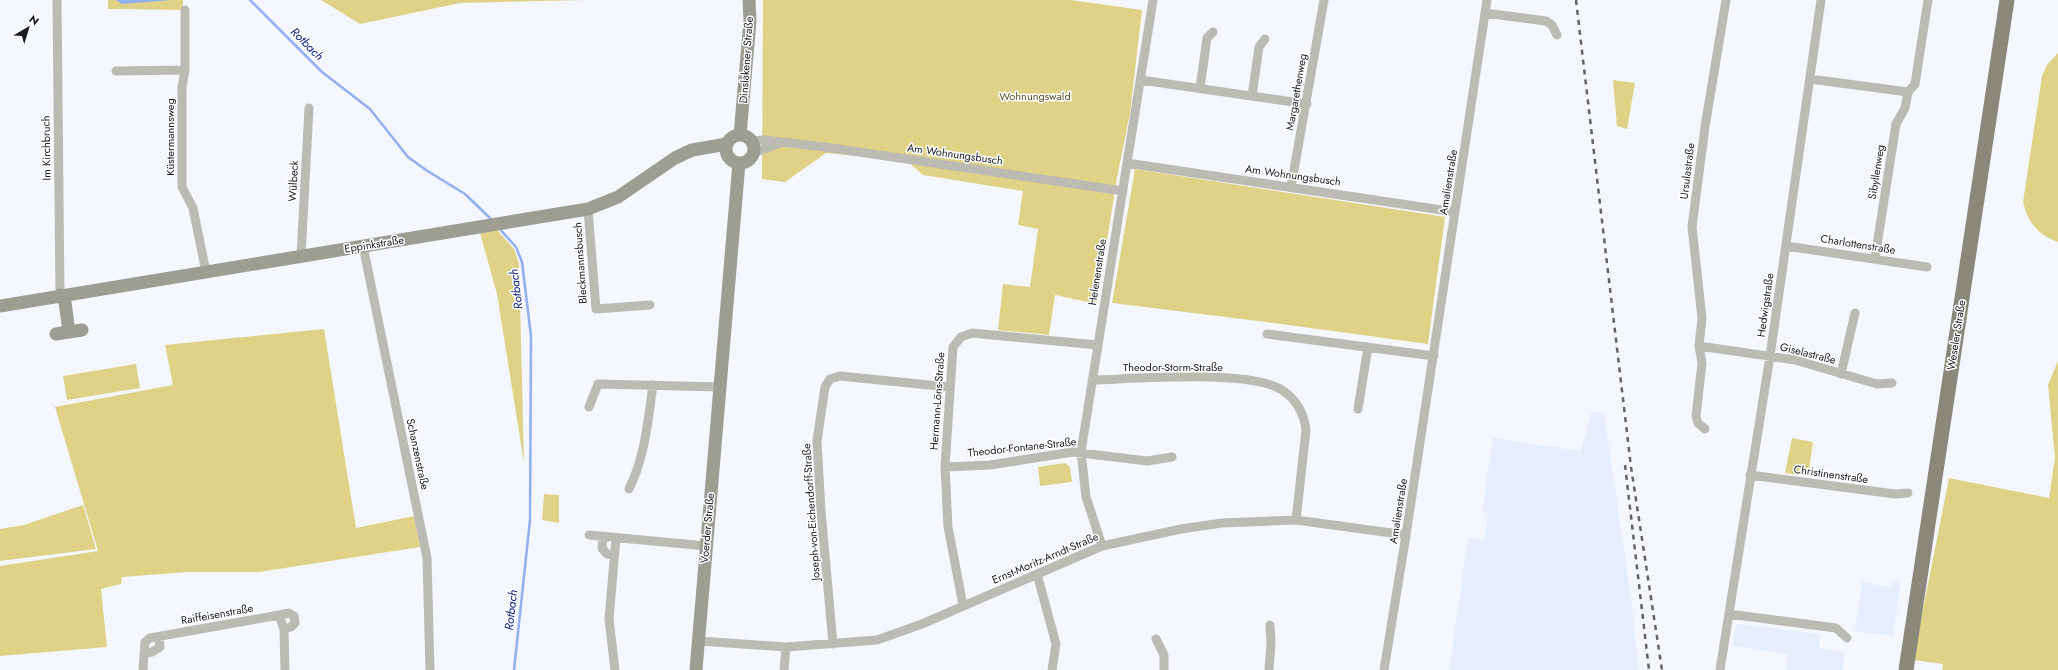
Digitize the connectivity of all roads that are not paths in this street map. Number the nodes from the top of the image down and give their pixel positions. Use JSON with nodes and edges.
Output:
{"nodes":[{"id":1,"x":57,"y":0,"type":"edge"},
{"id":2,"x":750,"y":0,"type":"edge"},
{"id":3,"x":1153,"y":0,"type":"edge"},
{"id":4,"x":1324,"y":0,"type":"edge"},
{"id":5,"x":1487,"y":0,"type":"edge"},
{"id":6,"x":1726,"y":0,"type":"edge"},
{"id":7,"x":1821,"y":0,"type":"edge"},
{"id":8,"x":1928,"y":0,"type":"edge"},
{"id":9,"x":2007,"y":0,"type":"edge"},
{"id":10,"x":185,"y":10,"type":"dead end"},
{"id":11,"x":1485,"y":13,"type":"junction"},
{"id":12,"x":1213,"y":32,"type":"dead end"},
{"id":13,"x":1557,"y":35,"type":"dead end"},
{"id":14,"x":1265,"y":39,"type":"dead end"},
{"id":15,"x":184,"y":70,"type":"junction"},
{"id":16,"x":116,"y":71,"type":"dead end"},
{"id":17,"x":1810,"y":79,"type":"junction"},
{"id":18,"x":1141,"y":80,"type":"junction"},
{"id":19,"x":1200,"y":88,"type":"junction"},
{"id":20,"x":1908,"y":92,"type":"junction"},
{"id":21,"x":1252,"y":96,"type":"junction"},
{"id":22,"x":1307,"y":104,"type":"junction"},
{"id":23,"x":309,"y":108,"type":"dead end"},
{"id":24,"x":740,"y":135,"type":"junction"},
{"id":25,"x":753,"y":147,"type":"junction"},
{"id":26,"x":727,"y":149,"type":"junction"},
{"id":27,"x":739,"y":163,"type":"junction"},
{"id":28,"x":1128,"y":163,"type":"junction"},
{"id":29,"x":1291,"y":188,"type":"junction"},
{"id":30,"x":1123,"y":191,"type":"junction"},
{"id":31,"x":588,"y":209,"type":"junction"},
{"id":32,"x":1455,"y":212,"type":"junction"},
{"id":33,"x":363,"y":246,"type":"junction"},
{"id":34,"x":1786,"y":246,"type":"junction"},
{"id":35,"x":301,"y":256,"type":"junction"},
{"id":36,"x":1875,"y":258,"type":"junction"},
{"id":37,"x":1927,"y":267,"type":"dead end"},
{"id":38,"x":206,"y":272,"type":"junction"},
{"id":39,"x":60,"y":295,"type":"junction"},
{"id":40,"x":650,"y":305,"type":"dead end"},
{"id":41,"x":0,"y":306,"type":"edge"},
{"id":42,"x":1855,"y":313,"type":"dead end"},
{"id":43,"x":56,"y":334,"type":"dead end"},
{"id":44,"x":1267,"y":334,"type":"dead end"},
{"id":45,"x":1098,"y":345,"type":"junction"},
{"id":46,"x":1699,"y":346,"type":"junction"},
{"id":47,"x":1368,"y":347,"type":"junction"},
{"id":48,"x":1434,"y":356,"type":"junction"},
{"id":49,"x":1770,"y":356,"type":"junction"},
{"id":50,"x":1841,"y":374,"type":"junction"},
{"id":51,"x":1092,"y":380,"type":"junction"},
{"id":52,"x":1892,"y":383,"type":"dead end"},
{"id":53,"x":653,"y":385,"type":"junction"},
{"id":54,"x":720,"y":387,"type":"junction"},
{"id":55,"x":949,"y":387,"type":"junction"},
{"id":56,"x":589,"y":408,"type":"dead end"},
{"id":57,"x":1358,"y":409,"type":"dead end"},
{"id":58,"x":1705,"y":429,"type":"dead end"},
{"id":59,"x":1081,"y":452,"type":"junction"},
{"id":60,"x":1172,"y":457,"type":"dead end"},
{"id":61,"x":945,"y":467,"type":"junction"},
{"id":62,"x":1750,"y":475,"type":"junction"},
{"id":63,"x":629,"y":489,"type":"dead end"},
{"id":64,"x":1908,"y":493,"type":"dead end"},
{"id":65,"x":1296,"y":520,"type":"junction"},
{"id":66,"x":589,"y":535,"type":"dead end"},
{"id":67,"x":1406,"y":535,"type":"junction"},
{"id":68,"x":603,"y":537,"type":"junction"},
{"id":69,"x":616,"y":538,"type":"junction"},
{"id":70,"x":706,"y":546,"type":"junction"},
{"id":71,"x":1102,"y":546,"type":"junction"},
{"id":72,"x":614,"y":555,"type":"junction"},
{"id":73,"x":1037,"y":574,"type":"junction"},
{"id":74,"x":963,"y":605,"type":"junction"},
{"id":75,"x":1729,"y":614,"type":"junction"},
{"id":76,"x":279,"y":616,"type":"junction"},
{"id":77,"x":1270,"y":625,"type":"dead end"},
{"id":78,"x":284,"y":629,"type":"junction"},
{"id":79,"x":1847,"y":638,"type":"dead end"},
{"id":80,"x":1156,"y":639,"type":"dead end"},
{"id":81,"x":699,"y":641,"type":"junction"},
{"id":82,"x":833,"y":644,"type":"junction"},
{"id":83,"x":786,"y":647,"type":"junction"},
{"id":84,"x":143,"y":670,"type":"edge"},
{"id":85,"x":285,"y":670,"type":"edge"},
{"id":86,"x":430,"y":670,"type":"edge"},
{"id":87,"x":615,"y":670,"type":"edge"},
{"id":88,"x":696,"y":670,"type":"edge"},
{"id":89,"x":784,"y":670,"type":"edge"},
{"id":90,"x":1052,"y":670,"type":"edge"},
{"id":91,"x":1164,"y":670,"type":"edge"},
{"id":92,"x":1269,"y":670,"type":"edge"},
{"id":93,"x":1384,"y":670,"type":"edge"},
{"id":94,"x":1720,"y":670,"type":"edge"},
{"id":95,"x":1906,"y":670,"type":"edge"}],
"edges":[{"from":1,"to":39,"type":"street","name":"Im Kirchbruch"},
{"from":2,"to":24,"type":"street","name":"Dinslakener Straße"},
{"from":3,"to":18,"type":"street","name":"Helenenstraße"},
{"from":4,"to":22,"type":"street","name":"Margarethenweg"},
{"from":5,"to":11,"type":"street","name":"Amalienstraße"},
{"from":6,"to":46,"type":"street","name":"Ursulastraße"},
{"from":7,"to":17,"type":"street","name":"Hedwigstraße"},
{"from":8,"to":20,"type":"street","name":"Sibyllenweg"},
{"from":9,"to":95,"type":"main road","name":"Weseler Straße"},
{"from":10,"to":15,"type":"street","name":"Küstermannsweg"},
{"from":11,"to":13,"type":"street"},
{"from":11,"to":32,"type":"street","name":"Amalienstraße"},
{"from":12,"to":19,"type":"street"},
{"from":14,"to":21,"type":"street"},
{"from":15,"to":16,"type":"street"},
{"from":15,"to":38,"type":"street","name":"Küstermannsweg"},
{"from":17,"to":20,"type":"street"},
{"from":17,"to":34,"type":"street","name":"Hedwigstraße"},
{"from":18,"to":19,"type":"street"},
{"from":18,"to":28,"type":"street","name":"Helenenstraße"},
{"from":19,"to":21,"type":"street"},
{"from":20,"to":36,"type":"street","name":"Sibyllenweg"},
{"from":21,"to":22,"type":"street"},
{"from":22,"to":29,"type":"street","name":"Margarethenweg"},
{"from":23,"to":35,"type":"street","name":"Wülbeck"},
{"from":24,"to":25,"type":"street"},
{"from":24,"to":26,"type":"street"},
{"from":25,"to":27,"type":"street"},
{"from":25,"to":30,"type":"street","name":"Am Wohnungsbusch"},
{"from":26,"to":27,"type":"street"},
{"from":26,"to":31,"type":"street","name":"Eppinkstraße"},
{"from":27,"to":54,"type":"street","name":"Voerder Straße"},
{"from":28,"to":29,"type":"street","name":"Am Wohnungsbusch"},
{"from":28,"to":30,"type":"street","name":"Helenenstraße"},
{"from":29,"to":32,"type":"street","name":"Am Wohnungsbusch"},
{"from":30,"to":45,"type":"street","name":"Helenenstraße"},
{"from":31,"to":33,"type":"street","name":"Eppinkstraße"},
{"from":31,"to":40,"type":"street","name":"Bleckmannsbusch"},
{"from":32,"to":48,"type":"street","name":"Amalienstraße"},
{"from":33,"to":35,"type":"street","name":"Eppinkstraße"},
{"from":33,"to":86,"type":"street","name":"Schanzenstraße"},
{"from":34,"to":36,"type":"street","name":"Charlottenstraße"},
{"from":34,"to":49,"type":"street","name":"Hedwigstraße"},
{"from":35,"to":38,"type":"street","name":"Eppinkstraße"},
{"from":36,"to":37,"type":"street","name":"Charlottenstraße"},
{"from":38,"to":39,"type":"street","name":"Eppinkstraße"},
{"from":39,"to":41,"type":"street","name":"Eppinkstraße"},
{"from":39,"to":43,"type":"street"},
{"from":42,"to":50,"type":"street","name":"Giselastraße"},
{"from":44,"to":47,"type":"street"},
{"from":45,"to":51,"type":"street","name":"Helenenstraße"},
{"from":45,"to":55,"type":"street","name":"Hermann-Löns-Straße"},
{"from":46,"to":49,"type":"street"},
{"from":46,"to":58,"type":"street","name":"Ursulastraße"},
{"from":47,"to":48,"type":"street"},
{"from":47,"to":57,"type":"street"},
{"from":48,"to":67,"type":"street","name":"Amalienstraße"},
{"from":49,"to":50,"type":"street","name":"Giselastraße"},
{"from":49,"to":62,"type":"street","name":"Hedwigstraße"},
{"from":50,"to":52,"type":"street","name":"Giselastraße"},
{"from":51,"to":59,"type":"street","name":"Helenenstraße"},
{"from":51,"to":65,"type":"street","name":"Theodor-Storm-Straße"},
{"from":53,"to":54,"type":"street"},
{"from":53,"to":56,"type":"street"},
{"from":53,"to":63,"type":"street"},
{"from":54,"to":70,"type":"street","name":"Voerder Straße"},
{"from":55,"to":61,"type":"street","name":"Hermann-Löns-Straße"},
{"from":55,"to":82,"type":"street","name":"Joseph-von-Eichendorff-Straße"},
{"from":59,"to":60,"type":"street","name":"Theodor-Fontane-Straße"},
{"from":59,"to":61,"type":"street","name":"Theodor-Fontane-Straße"},
{"from":59,"to":71,"type":"street","name":"Helenenstraße"},
{"from":61,"to":74,"type":"street","name":"Hermann-Löns-Straße"},
{"from":62,"to":64,"type":"street","name":"Christinenstraße"},
{"from":62,"to":75,"type":"street","name":"Hedwigstraße"},
{"from":65,"to":67,"type":"street","name":"Ernst-Moritz-Arndt-Straße"},
{"from":65,"to":71,"type":"street","name":"Ernst-Moritz-Arndt-Straße"},
{"from":66,"to":68,"type":"street"},
{"from":67,"to":93,"type":"street","name":"Amalienstraße"},
{"from":68,"to":69,"type":"street"},
{"from":68,"to":72,"type":"street"},
{"from":69,"to":70,"type":"street"},
{"from":69,"to":72,"type":"street"},
{"from":70,"to":81,"type":"street","name":"Voerder Straße"},
{"from":71,"to":73,"type":"street","name":"Ernst-Moritz-Arndt-Straße"},
{"from":72,"to":87,"type":"street"},
{"from":73,"to":74,"type":"street","name":"Ernst-Moritz-Arndt-Straße"},
{"from":73,"to":90,"type":"street"},
{"from":74,"to":82,"type":"street","name":"Ernst-Moritz-Arndt-Straße"},
{"from":75,"to":79,"type":"street"},
{"from":75,"to":94,"type":"street","name":"Hedwigstraße"},
{"from":76,"to":78,"type":"street"},
{"from":76,"to":78,"type":"street","name":"Raiffeisenstraße"},
{"from":76,"to":84,"type":"street","name":"Raiffeisenstraße"},
{"from":77,"to":92,"type":"street"},
{"from":78,"to":85,"type":"street"},
{"from":80,"to":91,"type":"street"},
{"from":81,"to":83,"type":"street","name":"Ernst-Moritz-Arndt-Straße"},
{"from":81,"to":88,"type":"street","name":"Voerder Straße"},
{"from":82,"to":83,"type":"street","name":"Ernst-Moritz-Arndt-Straße"},
{"from":83,"to":89,"type":"street"}]}
